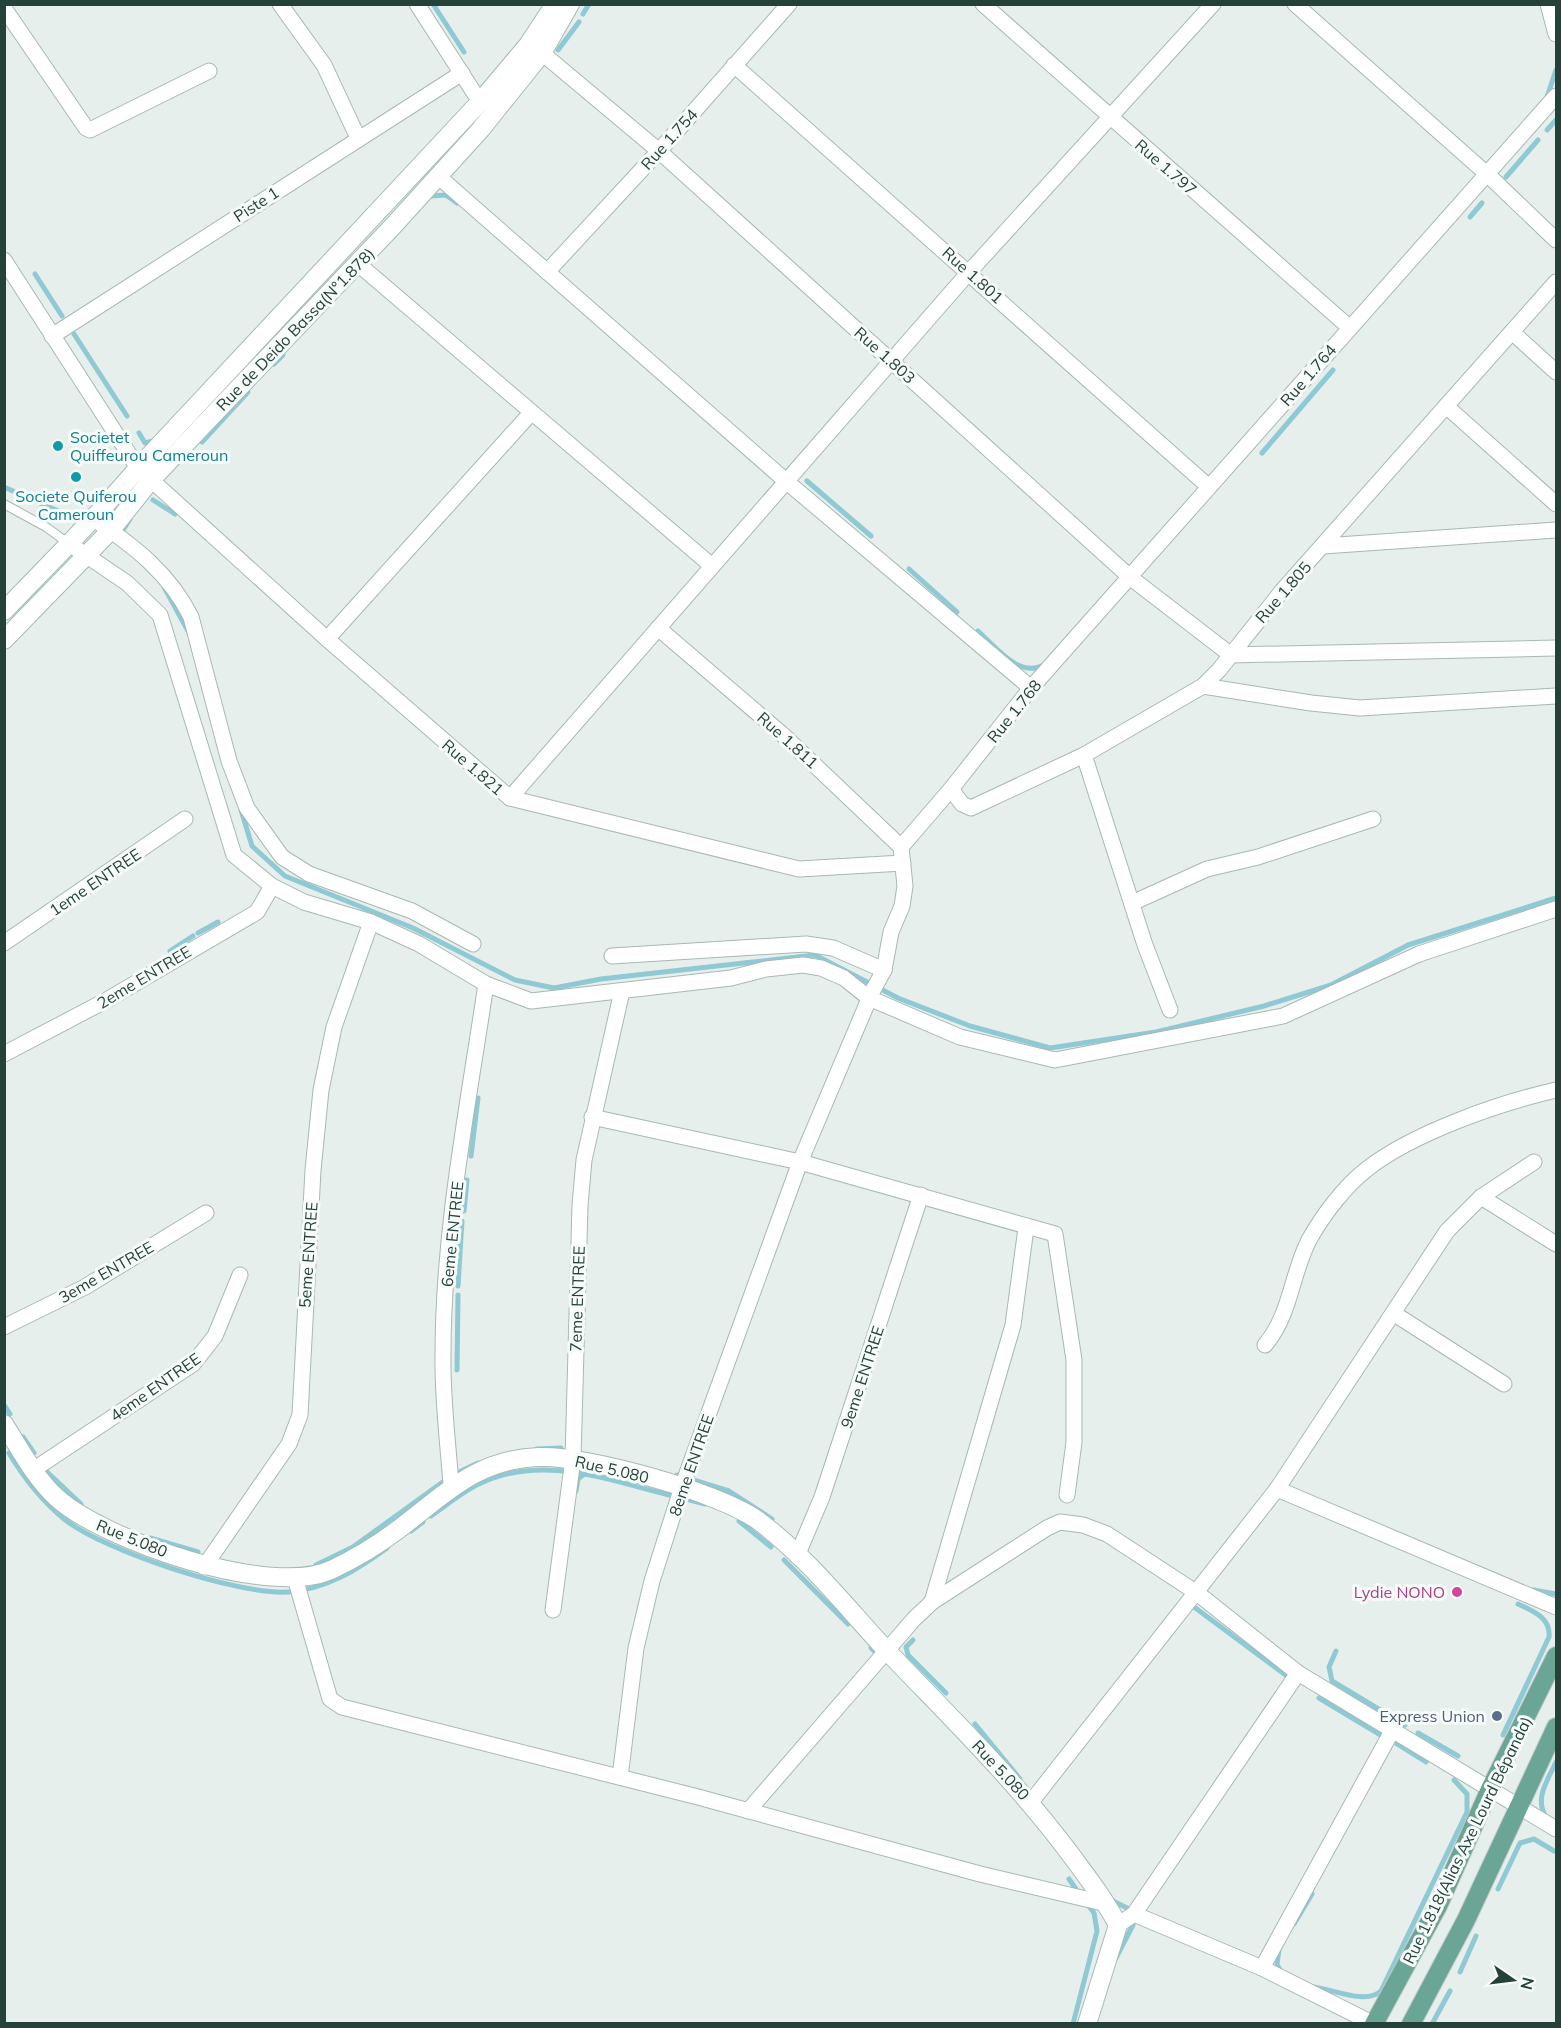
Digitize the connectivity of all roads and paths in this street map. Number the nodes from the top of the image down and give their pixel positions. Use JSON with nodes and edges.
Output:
{"nodes":[{"id":1,"x":280,"y":4,"type":"edge"},
{"id":2,"x":417,"y":4,"type":"edge"},
{"id":3,"x":555,"y":4,"type":"edge"},
{"id":4,"x":570,"y":4,"type":"edge"},
{"id":5,"x":789,"y":4,"type":"edge"},
{"id":6,"x":983,"y":4,"type":"edge"},
{"id":7,"x":1213,"y":4,"type":"edge"},
{"id":8,"x":1295,"y":4,"type":"edge"},
{"id":9,"x":1548,"y":4,"type":"edge"},
{"id":10,"x":4,"y":8,"type":"edge"},
{"id":11,"x":1557,"y":34,"type":"edge"},
{"id":12,"x":542,"y":53,"type":"junction"},
{"id":13,"x":734,"y":65,"type":"junction"},
{"id":14,"x":209,"y":71,"type":"dead end"},
{"id":15,"x":462,"y":74,"type":"junction"},
{"id":16,"x":1557,"y":96,"type":"edge"},
{"id":17,"x":480,"y":102,"type":"junction"},
{"id":18,"x":1111,"y":119,"type":"junction"},
{"id":19,"x":358,"y":138,"type":"junction"},
{"id":20,"x":659,"y":151,"type":"junction"},
{"id":21,"x":1488,"y":175,"type":"junction"},
{"id":22,"x":439,"y":177,"type":"junction"},
{"id":23,"x":1557,"y":240,"type":"edge"},
{"id":24,"x":4,"y":260,"type":"edge"},
{"id":25,"x":357,"y":263,"type":"junction"},
{"id":26,"x":547,"y":272,"type":"junction"},
{"id":27,"x":970,"y":272,"type":"junction"},
{"id":28,"x":1557,"y":282,"type":"edge"},
{"id":29,"x":1350,"y":328,"type":"junction"},
{"id":30,"x":1512,"y":332,"type":"junction"},
{"id":31,"x":52,"y":336,"type":"junction"},
{"id":32,"x":892,"y":361,"type":"junction"},
{"id":33,"x":1557,"y":372,"type":"edge"},
{"id":34,"x":1446,"y":406,"type":"junction"},
{"id":35,"x":531,"y":413,"type":"junction"},
{"id":36,"x":144,"y":474,"type":"junction"},
{"id":37,"x":787,"y":482,"type":"junction"},
{"id":38,"x":1209,"y":487,"type":"junction"},
{"id":39,"x":4,"y":504,"type":"edge"},
{"id":40,"x":1557,"y":504,"type":"edge"},
{"id":41,"x":95,"y":520,"type":"junction"},
{"id":42,"x":111,"y":530,"type":"junction"},
{"id":43,"x":1557,"y":530,"type":"edge"},
{"id":44,"x":68,"y":543,"type":"junction"},
{"id":45,"x":1323,"y":546,"type":"junction"},
{"id":46,"x":88,"y":555,"type":"junction"},
{"id":47,"x":712,"y":566,"type":"junction"},
{"id":48,"x":1131,"y":578,"type":"junction"},
{"id":49,"x":4,"y":611,"type":"edge"},
{"id":50,"x":658,"y":628,"type":"junction"},
{"id":51,"x":327,"y":639,"type":"junction"},
{"id":52,"x":4,"y":640,"type":"edge"},
{"id":53,"x":1557,"y":648,"type":"edge"},
{"id":54,"x":1231,"y":655,"type":"junction"},
{"id":55,"x":1203,"y":686,"type":"junction"},
{"id":56,"x":1031,"y":688,"type":"junction"},
{"id":57,"x":1557,"y":696,"type":"edge"},
{"id":58,"x":1084,"y":755,"type":"junction"},
{"id":59,"x":951,"y":789,"type":"junction"},
{"id":60,"x":510,"y":798,"type":"junction"},
{"id":61,"x":185,"y":819,"type":"dead end"},
{"id":62,"x":1373,"y":819,"type":"dead end"},
{"id":63,"x":901,"y":847,"type":"junction"},
{"id":64,"x":903,"y":863,"type":"junction"},
{"id":65,"x":272,"y":886,"type":"junction"},
{"id":66,"x":1132,"y":903,"type":"junction"},
{"id":67,"x":1557,"y":909,"type":"edge"},
{"id":68,"x":371,"y":922,"type":"junction"},
{"id":69,"x":4,"y":943,"type":"edge"},
{"id":70,"x":473,"y":944,"type":"dead end"},
{"id":71,"x":612,"y":956,"type":"dead end"},
{"id":72,"x":486,"y":984,"type":"junction"},
{"id":73,"x":876,"y":985,"type":"junction"},
{"id":74,"x":622,"y":991,"type":"junction"},
{"id":75,"x":1170,"y":1010,"type":"dead end"},
{"id":76,"x":4,"y":1054,"type":"edge"},
{"id":77,"x":1557,"y":1090,"type":"edge"},
{"id":78,"x":592,"y":1117,"type":"junction"},
{"id":79,"x":800,"y":1162,"type":"junction"},
{"id":80,"x":1534,"y":1162,"type":"dead end"},
{"id":81,"x":921,"y":1196,"type":"junction"},
{"id":82,"x":1481,"y":1197,"type":"junction"},
{"id":83,"x":206,"y":1213,"type":"dead end"},
{"id":84,"x":1026,"y":1228,"type":"junction"},
{"id":85,"x":1557,"y":1244,"type":"edge"},
{"id":86,"x":240,"y":1275,"type":"dead end"},
{"id":87,"x":1393,"y":1312,"type":"junction"},
{"id":88,"x":4,"y":1327,"type":"edge"},
{"id":89,"x":1265,"y":1345,"type":"dead end"},
{"id":90,"x":1504,"y":1384,"type":"dead end"},
{"id":91,"x":4,"y":1424,"type":"edge"},
{"id":92,"x":573,"y":1459,"type":"junction"},
{"id":93,"x":33,"y":1470,"type":"junction"},
{"id":94,"x":451,"y":1485,"type":"junction"},
{"id":95,"x":682,"y":1487,"type":"junction"},
{"id":96,"x":1277,"y":1489,"type":"junction"},
{"id":97,"x":1067,"y":1495,"type":"dead end"},
{"id":98,"x":797,"y":1556,"type":"junction"},
{"id":99,"x":204,"y":1567,"type":"junction"},
{"id":100,"x":295,"y":1578,"type":"junction"},
{"id":101,"x":1197,"y":1593,"type":"junction"},
{"id":102,"x":932,"y":1602,"type":"junction"},
{"id":103,"x":1557,"y":1607,"type":"edge"},
{"id":104,"x":553,"y":1610,"type":"dead end"},
{"id":105,"x":886,"y":1650,"type":"junction"},
{"id":106,"x":1557,"y":1656,"type":"edge"},
{"id":107,"x":1298,"y":1673,"type":"junction"},
{"id":108,"x":1557,"y":1726,"type":"edge"},
{"id":109,"x":1392,"y":1731,"type":"junction"},
{"id":110,"x":620,"y":1777,"type":"junction"},
{"id":111,"x":1490,"y":1789,"type":"junction"},
{"id":112,"x":1031,"y":1802,"type":"junction"},
{"id":113,"x":1518,"y":1804,"type":"junction"},
{"id":114,"x":748,"y":1811,"type":"junction"},
{"id":115,"x":1557,"y":1829,"type":"edge"},
{"id":116,"x":1107,"y":1904,"type":"junction"},
{"id":117,"x":1134,"y":1914,"type":"junction"},
{"id":118,"x":1118,"y":1925,"type":"junction"},
{"id":119,"x":1262,"y":1968,"type":"junction"},
{"id":120,"x":1087,"y":2024,"type":"edge"},
{"id":121,"x":1374,"y":2024,"type":"edge"},
{"id":122,"x":1412,"y":2024,"type":"edge"}],
"edges":[{"from":1,"to":19,"type":"street"},
{"from":2,"to":15,"type":"street"},
{"from":3,"to":17,"type":"main road","name":"Rue de Deido Bassa(N°1.878)"},
{"from":4,"to":12,"type":"main road","name":"Rue de Deido Bassa(N°1.878)"},
{"from":5,"to":13,"type":"street","name":"Rue 1.754"},
{"from":6,"to":18,"type":"street","name":"Rue 1.797"},
{"from":7,"to":18,"type":"street"},
{"from":8,"to":21,"type":"street"},
{"from":9,"to":11,"type":"street"},
{"from":10,"to":14,"type":"street"},
{"from":12,"to":20,"type":"street","name":"Rue 1.803"},
{"from":12,"to":22,"type":"main road","name":"Rue de Deido Bassa(N°1.878)"},
{"from":13,"to":20,"type":"street","name":"Rue 1.754"},
{"from":13,"to":27,"type":"street","name":"Rue 1.801"},
{"from":15,"to":17,"type":"street"},
{"from":15,"to":19,"type":"street","name":"Piste 1"},
{"from":16,"to":21,"type":"street","name":"Rue 1.764"},
{"from":17,"to":36,"type":"main road","name":"Rue de Deido Bassa(N°1.878)"},
{"from":18,"to":27,"type":"street"},
{"from":18,"to":29,"type":"street","name":"Rue 1.797"},
{"from":19,"to":31,"type":"street","name":"Piste 1"},
{"from":20,"to":26,"type":"street","name":"Rue 1.754"},
{"from":20,"to":32,"type":"street","name":"Rue 1.803"},
{"from":21,"to":23,"type":"street"},
{"from":21,"to":29,"type":"street","name":"Rue 1.764"},
{"from":22,"to":25,"type":"main road","name":"Rue de Deido Bassa(N°1.878)"},
{"from":22,"to":26,"type":"street"},
{"from":24,"to":31,"type":"street","name":"Rue 1.821"},
{"from":25,"to":35,"type":"street"},
{"from":25,"to":36,"type":"main road","name":"Rue de Deido Bassa(N°1.878)"},
{"from":26,"to":37,"type":"street"},
{"from":27,"to":32,"type":"street"},
{"from":27,"to":38,"type":"street","name":"Rue 1.801"},
{"from":28,"to":30,"type":"street","name":"Rue 1.805"},
{"from":29,"to":38,"type":"street","name":"Rue 1.764"},
{"from":30,"to":33,"type":"street"},
{"from":30,"to":34,"type":"street","name":"Rue 1.805"},
{"from":31,"to":36,"type":"street","name":"Rue 1.821"},
{"from":32,"to":37,"type":"street"},
{"from":32,"to":48,"type":"street","name":"Rue 1.803"},
{"from":34,"to":40,"type":"street"},
{"from":34,"to":45,"type":"street","name":"Rue 1.805"},
{"from":35,"to":47,"type":"street"},
{"from":35,"to":51,"type":"street"},
{"from":36,"to":41,"type":"main road","name":"Rue de Deido Bassa(N°1.878)"},
{"from":36,"to":42,"type":"main road","name":"Rue de Deido Bassa(N°1.878)"},
{"from":36,"to":51,"type":"street","name":"Rue 1.821"},
{"from":37,"to":47,"type":"street"},
{"from":37,"to":56,"type":"street"},
{"from":38,"to":48,"type":"street","name":"Rue 1.764"},
{"from":39,"to":44,"type":"lane"},
{"from":41,"to":42,"type":"street"},
{"from":41,"to":44,"type":"main road","name":"Rue de Deido Bassa(N°1.878)"},
{"from":42,"to":46,"type":"main road","name":"Rue de Deido Bassa(N°1.878)"},
{"from":42,"to":70,"type":"street"},
{"from":43,"to":45,"type":"street"},
{"from":44,"to":46,"type":"street"},
{"from":44,"to":49,"type":"main road","name":"Rue de Deido Bassa(N°1.878)"},
{"from":45,"to":54,"type":"street","name":"Rue 1.805"},
{"from":46,"to":52,"type":"main road","name":"Rue de Deido Bassa(N°1.878)"},
{"from":46,"to":65,"type":"street"},
{"from":47,"to":50,"type":"street"},
{"from":48,"to":54,"type":"street","name":"Rue 1.803"},
{"from":48,"to":56,"type":"street","name":"Rue 1.768"},
{"from":50,"to":60,"type":"street"},
{"from":50,"to":63,"type":"street","name":"Rue 1.811"},
{"from":51,"to":60,"type":"street","name":"Rue 1.821"},
{"from":53,"to":54,"type":"street"},
{"from":54,"to":55,"type":"street","name":"Rue 1.805"},
{"from":55,"to":57,"type":"street"},
{"from":55,"to":58,"type":"street","name":"Rue 1.805"},
{"from":56,"to":59,"type":"street","name":"Rue 1.768"},
{"from":58,"to":59,"type":"street","name":"Rue 1.805"},
{"from":58,"to":66,"type":"street"},
{"from":59,"to":63,"type":"street","name":"Rue 1.768"},
{"from":60,"to":64,"type":"street","name":"Rue 1.821"},
{"from":61,"to":69,"type":"street","name":"1eme ENTREE"},
{"from":62,"to":66,"type":"street"},
{"from":63,"to":64,"type":"street"},
{"from":64,"to":73,"type":"street","name":"8eme ENTREE"},
{"from":65,"to":68,"type":"street"},
{"from":65,"to":76,"type":"street","name":"2eme ENTREE"},
{"from":66,"to":75,"type":"street"},
{"from":67,"to":73,"type":"street"},
{"from":68,"to":72,"type":"street"},
{"from":68,"to":99,"type":"street","name":"5eme ENTREE"},
{"from":71,"to":73,"type":"street"},
{"from":72,"to":74,"type":"street"},
{"from":72,"to":94,"type":"street","name":"6eme ENTREE"},
{"from":73,"to":74,"type":"street"},
{"from":73,"to":79,"type":"street","name":"8eme ENTREE"},
{"from":74,"to":78,"type":"street","name":"7eme ENTREE"},
{"from":77,"to":89,"type":"street"},
{"from":78,"to":79,"type":"street"},
{"from":78,"to":92,"type":"street","name":"7eme ENTREE"},
{"from":79,"to":81,"type":"street"},
{"from":79,"to":95,"type":"street","name":"8eme ENTREE"},
{"from":80,"to":82,"type":"street"},
{"from":81,"to":84,"type":"street"},
{"from":81,"to":98,"type":"street","name":"9eme ENTREE"},
{"from":82,"to":85,"type":"street"},
{"from":82,"to":87,"type":"street"},
{"from":83,"to":88,"type":"street","name":"3eme ENTREE"},
{"from":84,"to":97,"type":"street"},
{"from":84,"to":102,"type":"street"},
{"from":86,"to":93,"type":"street","name":"4eme ENTREE"},
{"from":87,"to":90,"type":"street"},
{"from":87,"to":96,"type":"street"},
{"from":91,"to":93,"type":"main road","name":"Rue 5.080"},
{"from":92,"to":94,"type":"main road","name":"Rue 5.080"},
{"from":92,"to":95,"type":"main road","name":"Rue 5.080"},
{"from":92,"to":104,"type":"street","name":"7eme ENTREE"},
{"from":93,"to":99,"type":"main road","name":"Rue 5.080"},
{"from":94,"to":100,"type":"main road","name":"Rue 5.080"},
{"from":95,"to":98,"type":"main road","name":"Rue 5.080"},
{"from":95,"to":110,"type":"street","name":"8eme ENTREE"},
{"from":96,"to":101,"type":"street"},
{"from":96,"to":103,"type":"street"},
{"from":98,"to":105,"type":"main road","name":"Rue 5.080"},
{"from":99,"to":100,"type":"main road","name":"Rue 5.080"},
{"from":100,"to":110,"type":"street"},
{"from":101,"to":102,"type":"street"},
{"from":101,"to":107,"type":"street"},
{"from":101,"to":112,"type":"street"},
{"from":102,"to":105,"type":"street"},
{"from":105,"to":112,"type":"main road","name":"Rue 5.080"},
{"from":105,"to":114,"type":"street"},
{"from":106,"to":111,"type":"main road","name":"Rue 1.818(Alias Axe Lourd Bépanda)"},
{"from":107,"to":109,"type":"street"},
{"from":107,"to":117,"type":"street"},
{"from":108,"to":113,"type":"main road","name":"Rue 1.818(Alias Axe Lourd Bépanda)"},
{"from":109,"to":111,"type":"street"},
{"from":109,"to":119,"type":"street"},
{"from":110,"to":114,"type":"street"},
{"from":111,"to":113,"type":"street"},
{"from":111,"to":121,"type":"main road","name":"Rue 1.818(Alias Axe Lourd Bépanda)"},
{"from":112,"to":116,"type":"main road","name":"Rue 5.080"},
{"from":113,"to":115,"type":"street"},
{"from":113,"to":122,"type":"main road","name":"Rue 1.818(Alias Axe Lourd Bépanda)"},
{"from":114,"to":116,"type":"street"},
{"from":116,"to":118,"type":"main road","name":"Rue 5.080"},
{"from":117,"to":118,"type":"street"},
{"from":117,"to":119,"type":"street"},
{"from":118,"to":120,"type":"main road"},
{"from":119,"to":121,"type":"street"}]}
